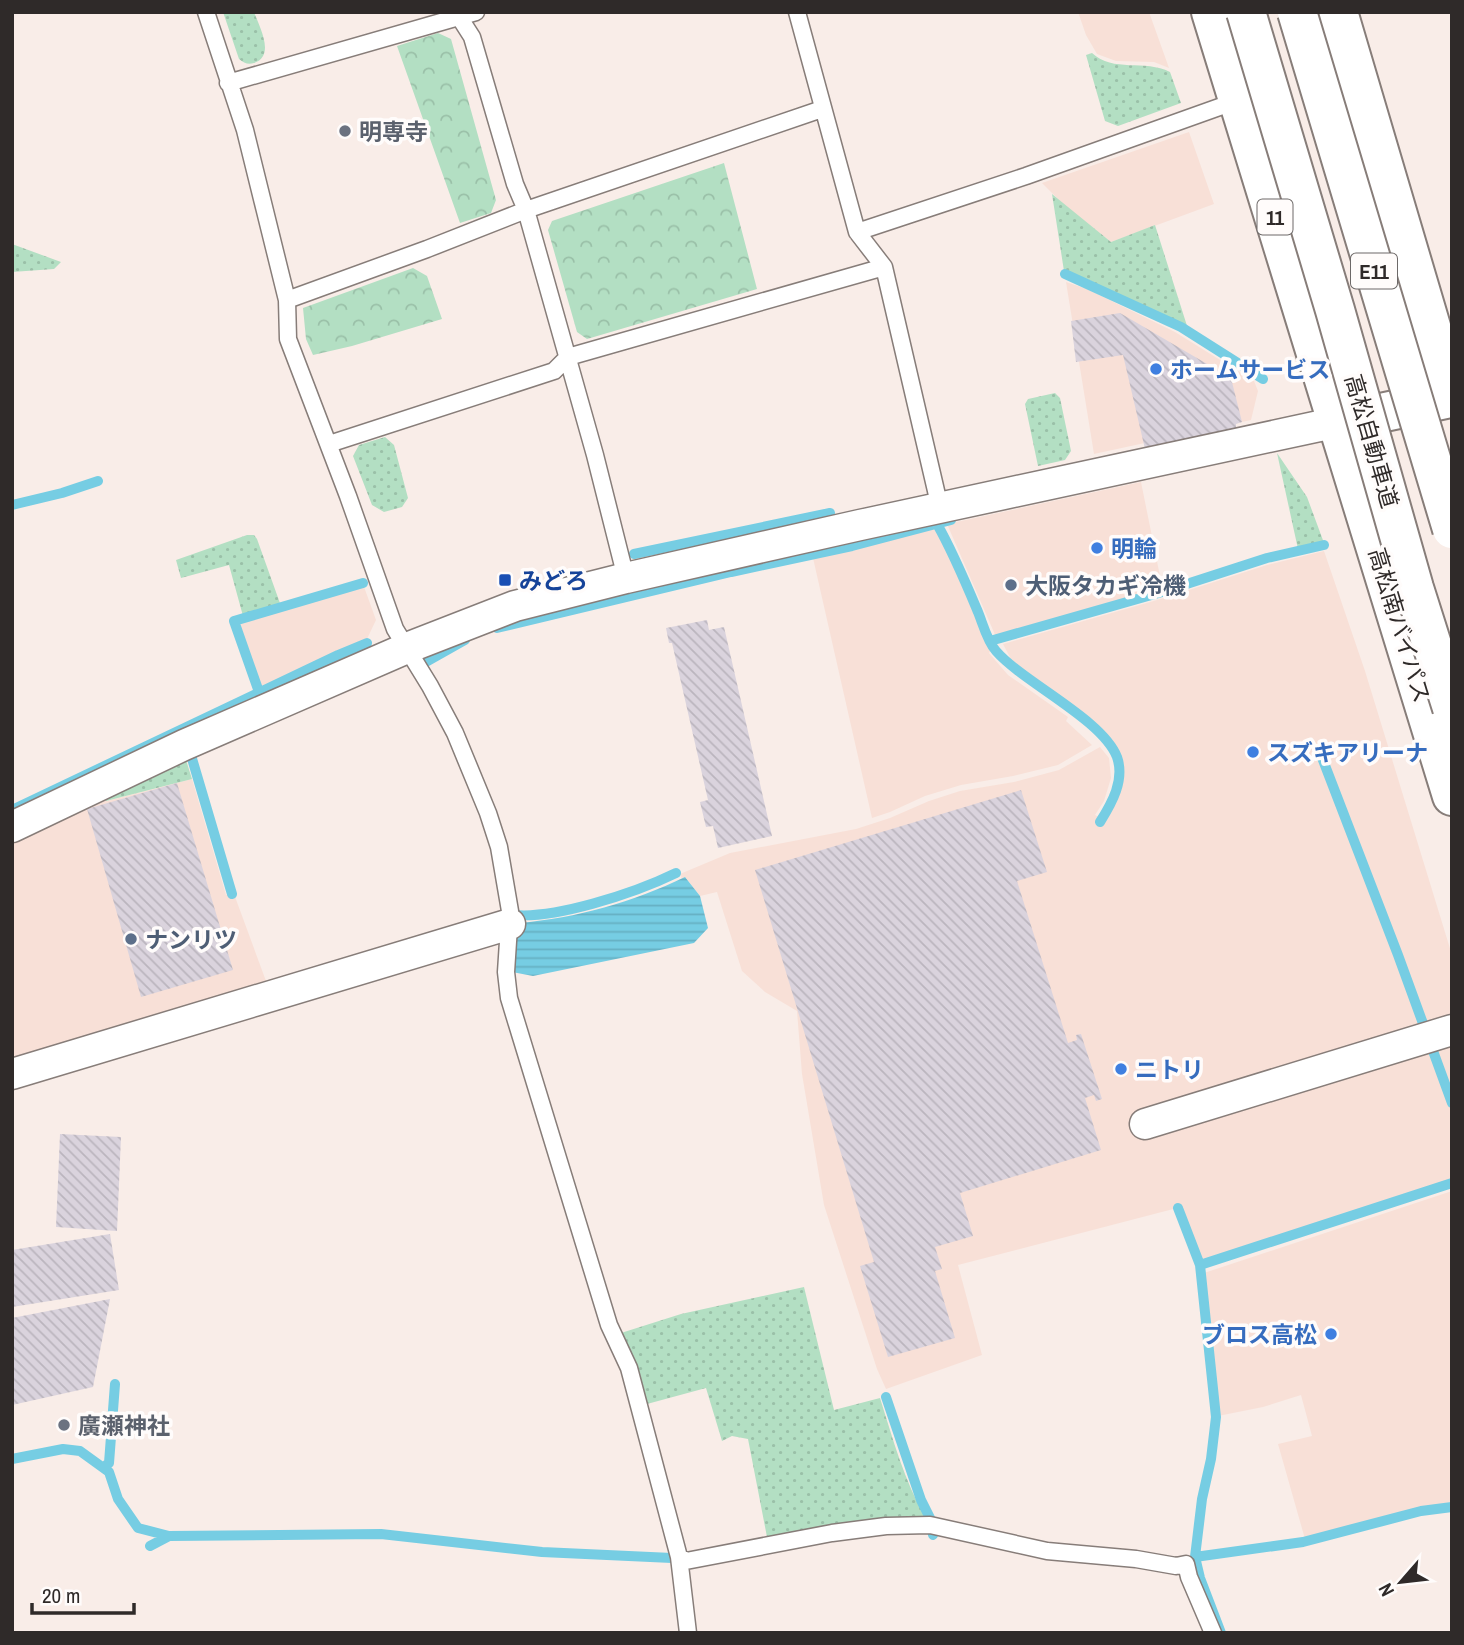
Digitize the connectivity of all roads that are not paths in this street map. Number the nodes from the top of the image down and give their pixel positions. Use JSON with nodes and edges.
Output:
{"nodes":[{"id":1,"x":206,"y":12,"type":"edge"},
{"id":2,"x":476,"y":12,"type":"edge"},
{"id":3,"x":797,"y":12,"type":"edge"},
{"id":4,"x":1211,"y":12,"type":"edge"},
{"id":5,"x":1238,"y":12,"type":"edge"},
{"id":6,"x":1246,"y":12,"type":"edge"},
{"id":7,"x":1297,"y":12,"type":"edge"},
{"id":8,"x":1306,"y":12,"type":"edge"},
{"id":9,"x":1338,"y":12,"type":"edge"},
{"id":10,"x":456,"y":15,"type":"edge"},
{"id":11,"x":229,"y":83,"type":"junction"},
{"id":12,"x":1239,"y":100,"type":"junction"},
{"id":13,"x":822,"y":109,"type":"junction"},
{"id":14,"x":526,"y":210,"type":"junction"},
{"id":15,"x":857,"y":232,"type":"junction"},
{"id":16,"x":884,"y":267,"type":"junction"},
{"id":17,"x":287,"y":300,"type":"junction"},
{"id":18,"x":568,"y":357,"type":"junction"},
{"id":19,"x":1452,"y":399,"type":"edge"},
{"id":20,"x":1338,"y":422,"type":"junction"},
{"id":21,"x":329,"y":444,"type":"junction"},
{"id":22,"x":940,"y":508,"type":"junction"},
{"id":23,"x":1452,"y":529,"type":"edge"},
{"id":24,"x":626,"y":578,"type":"junction"},
{"id":25,"x":407,"y":648,"type":"junction"},
{"id":26,"x":1452,"y":708,"type":"edge"},
{"id":27,"x":1452,"y":796,"type":"edge"},
{"id":28,"x":12,"y":827,"type":"edge"},
{"id":29,"x":510,"y":924,"type":"junction"},
{"id":30,"x":1452,"y":1030,"type":"edge"},
{"id":31,"x":12,"y":1074,"type":"edge"},
{"id":32,"x":1145,"y":1124,"type":"dead end"},
{"id":33,"x":679,"y":1557,"type":"junction"},
{"id":34,"x":688,"y":1633,"type":"edge"},
{"id":35,"x":1213,"y":1633,"type":"edge"}],
"edges":[{"from":1,"to":11,"type":"lane"},
{"from":2,"to":10,"type":"lane"},
{"from":3,"to":13,"type":"lane"},
{"from":4,"to":12,"type":"main road","name":"高松南バイパス","number":"11"},
{"from":5,"to":20,"type":"main road","number":"11"},
{"from":6,"to":26,"type":"main road","name":"高松自動車道","number":"E11","bridge":true},
{"from":7,"to":23,"type":"main road","number":"E11","bridge":true},
{"from":8,"to":19,"type":"main road"},
{"from":9,"to":19,"type":"main road"},
{"from":10,"to":11,"type":"lane"},
{"from":10,"to":14,"type":"lane"},
{"from":11,"to":17,"type":"lane"},
{"from":12,"to":15,"type":"lane"},
{"from":12,"to":20,"type":"main road","name":"高松南バイパス","number":"11"},
{"from":13,"to":14,"type":"lane"},
{"from":13,"to":15,"type":"lane"},
{"from":14,"to":17,"type":"lane"},
{"from":14,"to":18,"type":"lane"},
{"from":15,"to":16,"type":"lane"},
{"from":16,"to":18,"type":"lane"},
{"from":16,"to":22,"type":"lane"},
{"from":17,"to":21,"type":"lane"},
{"from":18,"to":21,"type":"lane"},
{"from":18,"to":24,"type":"lane"},
{"from":19,"to":20,"type":"main road"},
{"from":20,"to":22,"type":"street"},
{"from":20,"to":27,"type":"main road","name":"高松南バイパス","number":"11"},
{"from":21,"to":25,"type":"lane"},
{"from":22,"to":24,"type":"street"},
{"from":24,"to":25,"type":"street"},
{"from":25,"to":28,"type":"street"},
{"from":25,"to":29,"type":"lane"},
{"from":29,"to":31,"type":"street"},
{"from":29,"to":33,"type":"lane"},
{"from":30,"to":32,"type":"street"},
{"from":33,"to":34,"type":"lane"},
{"from":33,"to":35,"type":"lane"}]}
